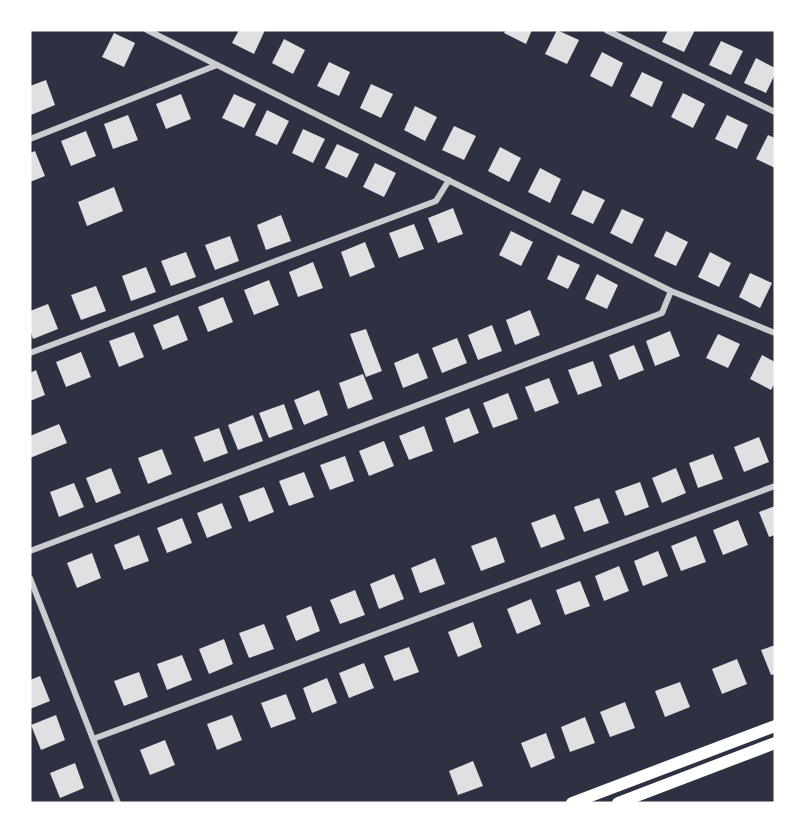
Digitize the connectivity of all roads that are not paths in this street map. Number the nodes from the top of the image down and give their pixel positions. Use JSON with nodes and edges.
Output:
{"nodes":[{"id":1,"x":147,"y":30,"type":"edge"},
{"id":2,"x":606,"y":30,"type":"edge"},
{"id":3,"x":217,"y":65,"type":"junction"},
{"id":4,"x":775,"y":112,"type":"edge"},
{"id":5,"x":30,"y":139,"type":"edge"},
{"id":6,"x":449,"y":180,"type":"junction"},
{"id":7,"x":671,"y":291,"type":"junction"},
{"id":8,"x":775,"y":333,"type":"edge"},
{"id":9,"x":30,"y":353,"type":"edge"},
{"id":10,"x":775,"y":486,"type":"edge"},
{"id":11,"x":30,"y":551,"type":"edge"},
{"id":12,"x":30,"y":579,"type":"edge"},
{"id":13,"x":775,"y":726,"type":"edge"},
{"id":14,"x":93,"y":739,"type":"junction"},
{"id":15,"x":775,"y":743,"type":"edge"},
{"id":16,"x":118,"y":803,"type":"edge"},
{"id":17,"x":572,"y":803,"type":"edge"},
{"id":18,"x":618,"y":803,"type":"edge"}],
"edges":[{"from":1,"to":3,"type":"street"},
{"from":2,"to":4,"type":"street"},
{"from":3,"to":5,"type":"street"},
{"from":3,"to":6,"type":"street"},
{"from":6,"to":7,"type":"street"},
{"from":6,"to":9,"type":"street"},
{"from":7,"to":8,"type":"street"},
{"from":7,"to":11,"type":"street"},
{"from":10,"to":14,"type":"street"},
{"from":12,"to":14,"type":"street"},
{"from":13,"to":17,"type":"main road"},
{"from":14,"to":16,"type":"street"},
{"from":15,"to":18,"type":"main road"}]}
